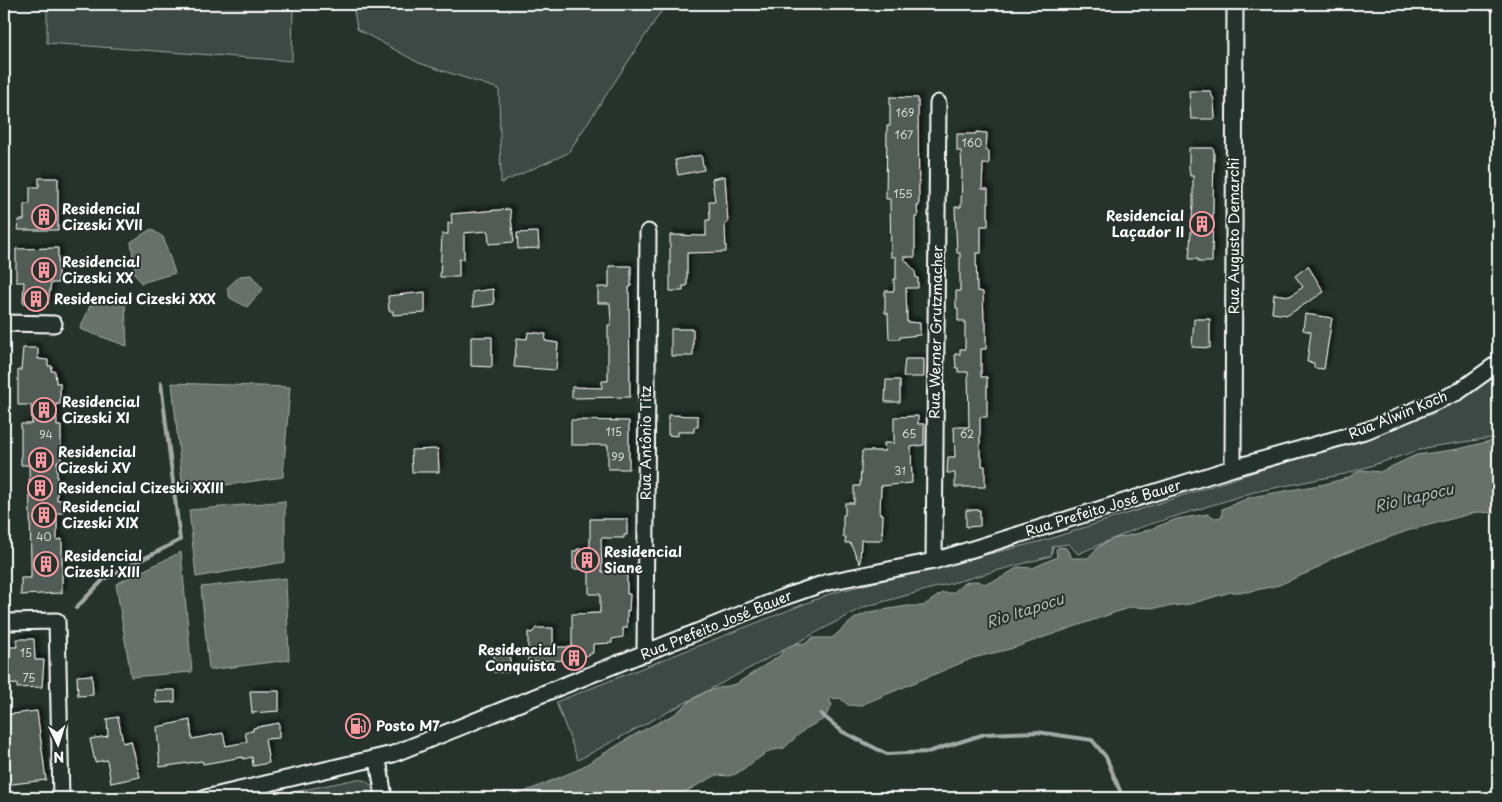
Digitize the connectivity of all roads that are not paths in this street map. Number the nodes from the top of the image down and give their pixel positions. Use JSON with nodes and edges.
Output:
{"nodes":[{"id":1,"x":1235,"y":4,"type":"edge"},
{"id":2,"x":938,"y":104,"type":"dead end"},
{"id":3,"x":648,"y":232,"type":"dead end"},
{"id":4,"x":4,"y":324,"type":"edge"},
{"id":5,"x":54,"y":324,"type":"dead end"},
{"id":6,"x":1498,"y":363,"type":"edge"},
{"id":7,"x":1233,"y":468,"type":"junction"},
{"id":8,"x":934,"y":561,"type":"junction"},
{"id":9,"x":4,"y":622,"type":"edge"},
{"id":10,"x":645,"y":654,"type":"junction"},
{"id":11,"x":378,"y":759,"type":"junction"},
{"id":12,"x":383,"y":792,"type":"edge"},
{"id":13,"x":61,"y":798,"type":"edge"},
{"id":14,"x":206,"y":798,"type":"edge"}],
"edges":[{"from":1,"to":7,"type":"street","name":"Rua Augusto Demarchi"},
{"from":2,"to":8,"type":"street","name":"Rua Werner Grutzmacher"},
{"from":3,"to":10,"type":"street","name":"Rua Antônio Titz"},
{"from":4,"to":5,"type":"street"},
{"from":6,"to":7,"type":"street","name":"Rua Alwin Koch"},
{"from":7,"to":8,"type":"street","name":"Rua Prefeito José Bauer"},
{"from":8,"to":10,"type":"street","name":"Rua Prefeito José Bauer"},
{"from":9,"to":13,"type":"street"},
{"from":10,"to":11,"type":"street","name":"Rua Prefeito José Bauer"},
{"from":11,"to":12,"type":"street"},
{"from":11,"to":14,"type":"street","name":"Rua Prefeito José Bauer"}]}
